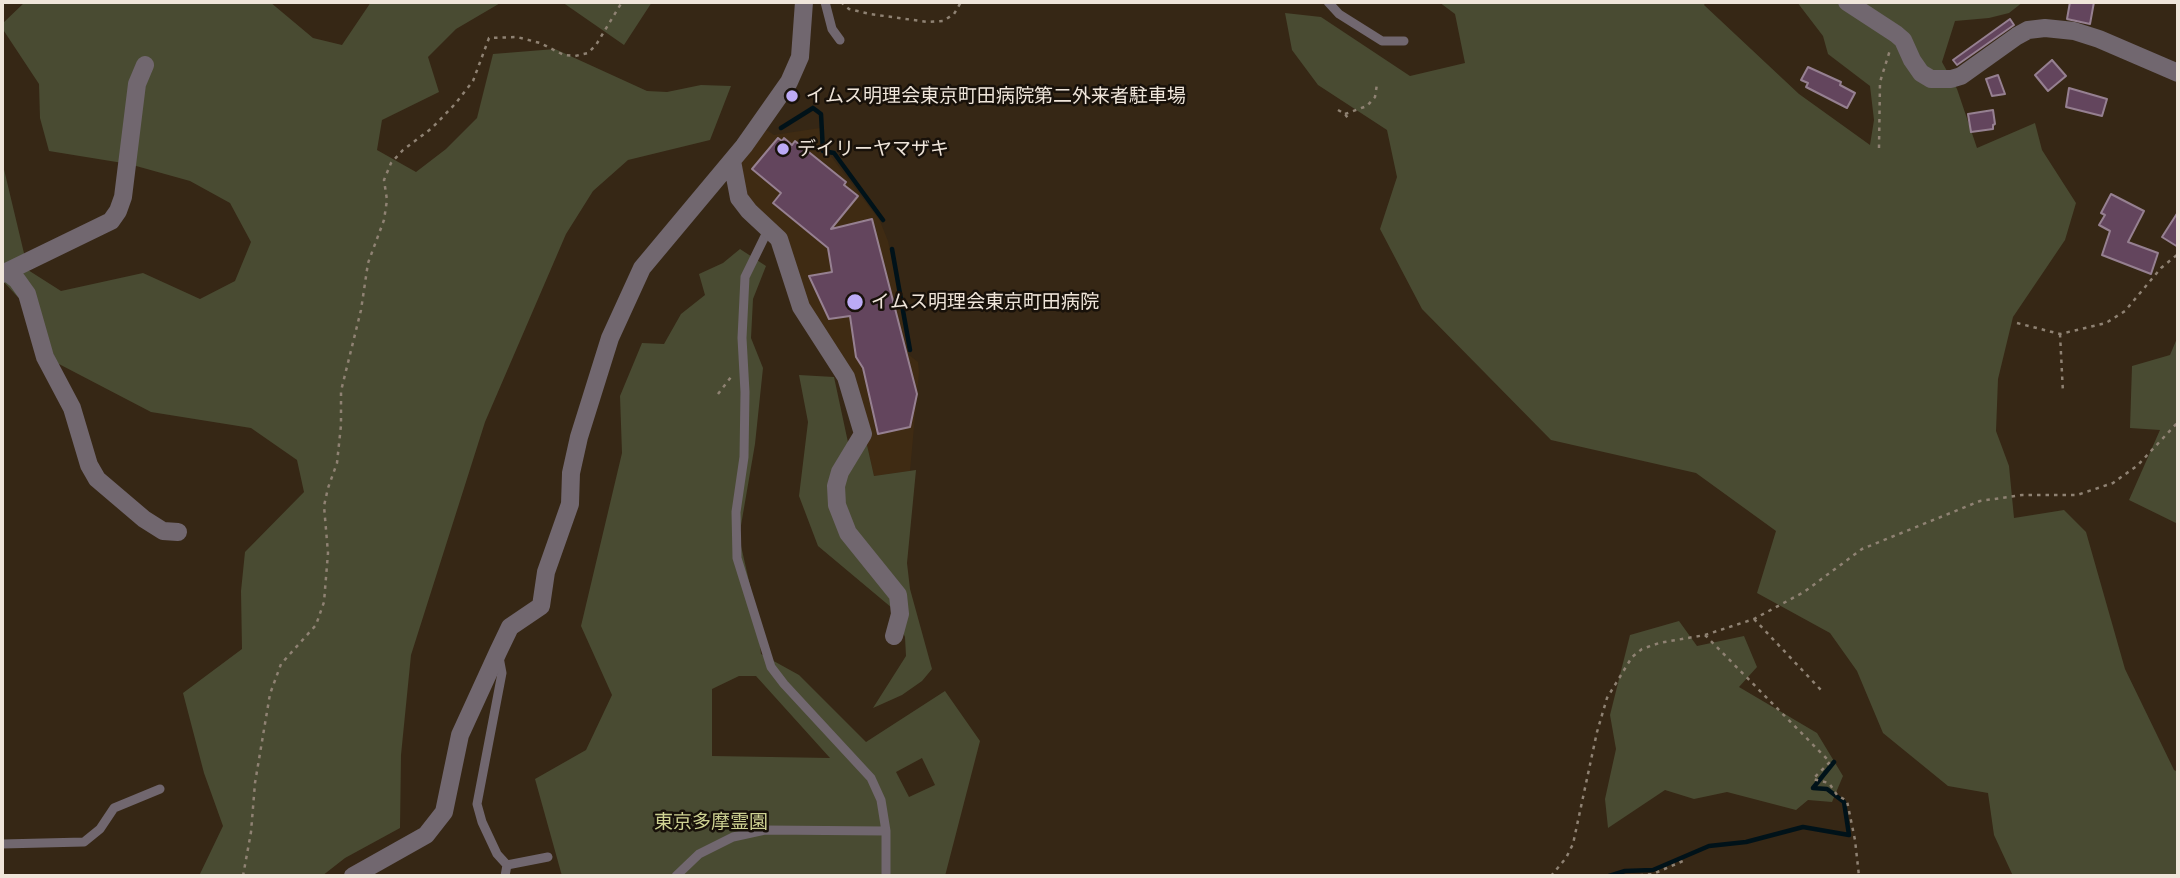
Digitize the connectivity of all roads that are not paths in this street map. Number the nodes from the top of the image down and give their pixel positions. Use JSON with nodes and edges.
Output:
{"nodes":[{"id":1,"x":804,"y":2,"type":"edge"},
{"id":2,"x":825,"y":2,"type":"edge"},
{"id":3,"x":1328,"y":2,"type":"edge"},
{"id":4,"x":1847,"y":2,"type":"edge"},
{"id":5,"x":840,"y":40,"type":"dead end"},
{"id":6,"x":1404,"y":41,"type":"dead end"},
{"id":7,"x":145,"y":65,"type":"dead end"},
{"id":8,"x":2178,"y":73,"type":"edge"},
{"id":9,"x":732,"y":161,"type":"junction"},
{"id":10,"x":768,"y":230,"type":"junction"},
{"id":11,"x":5,"y":274,"type":"edge"},
{"id":12,"x":178,"y":532,"type":"dead end"},
{"id":13,"x":894,"y":636,"type":"dead end"},
{"id":14,"x":498,"y":652,"type":"junction"},
{"id":15,"x":160,"y":789,"type":"dead end"},
{"id":16,"x":886,"y":831,"type":"junction"},
{"id":17,"x":2,"y":844,"type":"edge"},
{"id":18,"x":548,"y":857,"type":"dead end"},
{"id":19,"x":507,"y":865,"type":"junction"},
{"id":20,"x":353,"y":876,"type":"edge"},
{"id":21,"x":505,"y":876,"type":"edge"},
{"id":22,"x":676,"y":876,"type":"edge"},
{"id":23,"x":886,"y":876,"type":"edge"}],
"edges":[{"from":1,"to":9,"type":"street"},
{"from":2,"to":5,"type":"lane"},
{"from":3,"to":6,"type":"lane"},
{"from":4,"to":8,"type":"street"},
{"from":7,"to":11,"type":"street"},
{"from":9,"to":10,"type":"street"},
{"from":9,"to":14,"type":"street"},
{"from":10,"to":13,"type":"street"},
{"from":10,"to":16,"type":"lane"},
{"from":11,"to":12,"type":"street"},
{"from":14,"to":19,"type":"lane"},
{"from":14,"to":20,"type":"street"},
{"from":15,"to":17,"type":"lane"},
{"from":16,"to":22,"type":"lane"},
{"from":16,"to":23,"type":"lane"},
{"from":18,"to":19,"type":"lane"},
{"from":19,"to":21,"type":"lane"}]}
